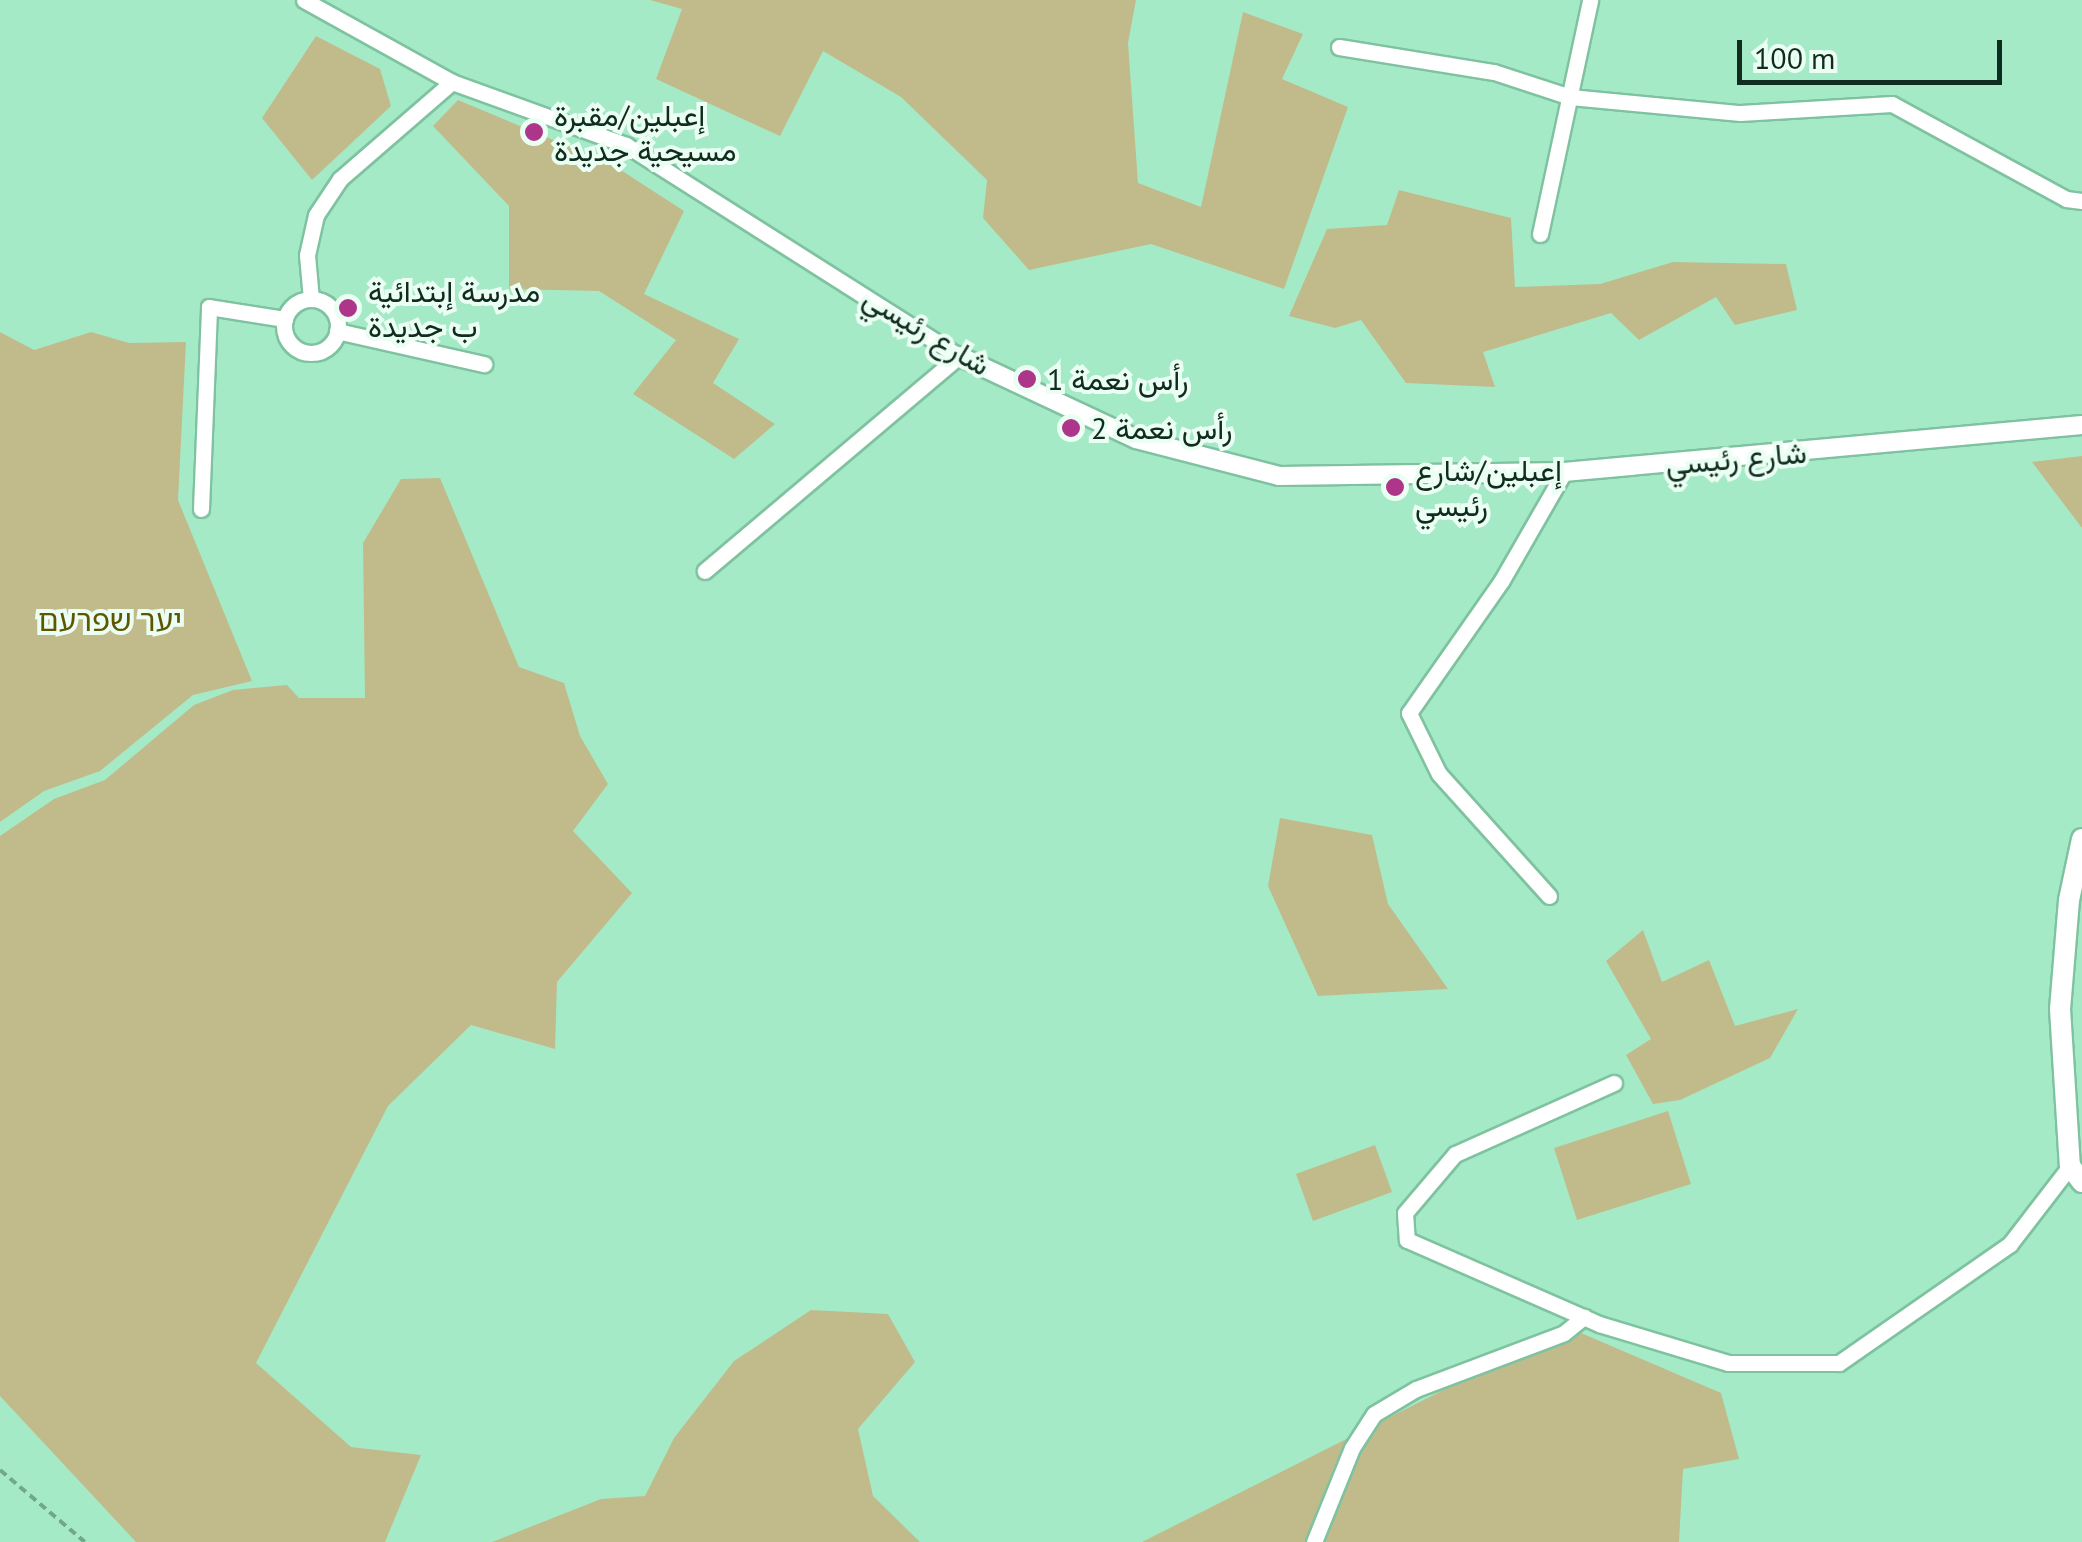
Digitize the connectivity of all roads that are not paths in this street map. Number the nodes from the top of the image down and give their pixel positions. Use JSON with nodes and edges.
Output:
{"nodes":[{"id":1,"x":304,"y":0,"type":"edge"},
{"id":2,"x":1590,"y":0,"type":"edge"},
{"id":3,"x":1339,"y":47,"type":"dead end"},
{"id":4,"x":452,"y":82,"type":"junction"},
{"id":5,"x":1570,"y":97,"type":"junction"},
{"id":6,"x":2082,"y":201,"type":"edge"},
{"id":7,"x":1540,"y":234,"type":"dead end"},
{"id":8,"x":311,"y":300,"type":"junction"},
{"id":9,"x":285,"y":319,"type":"junction"},
{"id":10,"x":337,"y":331,"type":"junction"},
{"id":11,"x":959,"y":356,"type":"junction"},
{"id":12,"x":484,"y":364,"type":"dead end"},
{"id":13,"x":2082,"y":425,"type":"edge"},
{"id":14,"x":1564,"y":472,"type":"junction"},
{"id":15,"x":201,"y":509,"type":"dead end"},
{"id":16,"x":705,"y":571,"type":"dead end"},
{"id":17,"x":2082,"y":838,"type":"edge"},
{"id":18,"x":1548,"y":896,"type":"dead end"},
{"id":19,"x":1614,"y":1082,"type":"dead end"},
{"id":20,"x":2076,"y":1174,"type":"edge"},
{"id":21,"x":1584,"y":1317,"type":"junction"},
{"id":22,"x":1314,"y":1542,"type":"edge"}],
"edges":[{"from":1,"to":4,"type":"street","name":"شارع رئيسي"},
{"from":2,"to":5,"type":"street"},
{"from":3,"to":5,"type":"street"},
{"from":4,"to":8,"type":"street"},
{"from":4,"to":11,"type":"street","name":"شارع رئيسي"},
{"from":5,"to":6,"type":"street"},
{"from":5,"to":7,"type":"street"},
{"from":8,"to":9,"type":"street"},
{"from":8,"to":10,"type":"street"},
{"from":9,"to":10,"type":"street"},
{"from":9,"to":15,"type":"street"},
{"from":10,"to":12,"type":"street"},
{"from":11,"to":14,"type":"street","name":"شارع رئيسي"},
{"from":11,"to":16,"type":"street"},
{"from":13,"to":14,"type":"street","name":"شارع رئيسي"},
{"from":14,"to":18,"type":"street"},
{"from":17,"to":20,"type":"main road"},
{"from":19,"to":21,"type":"street"},
{"from":20,"to":21,"type":"street"},
{"from":21,"to":22,"type":"street"}]}
